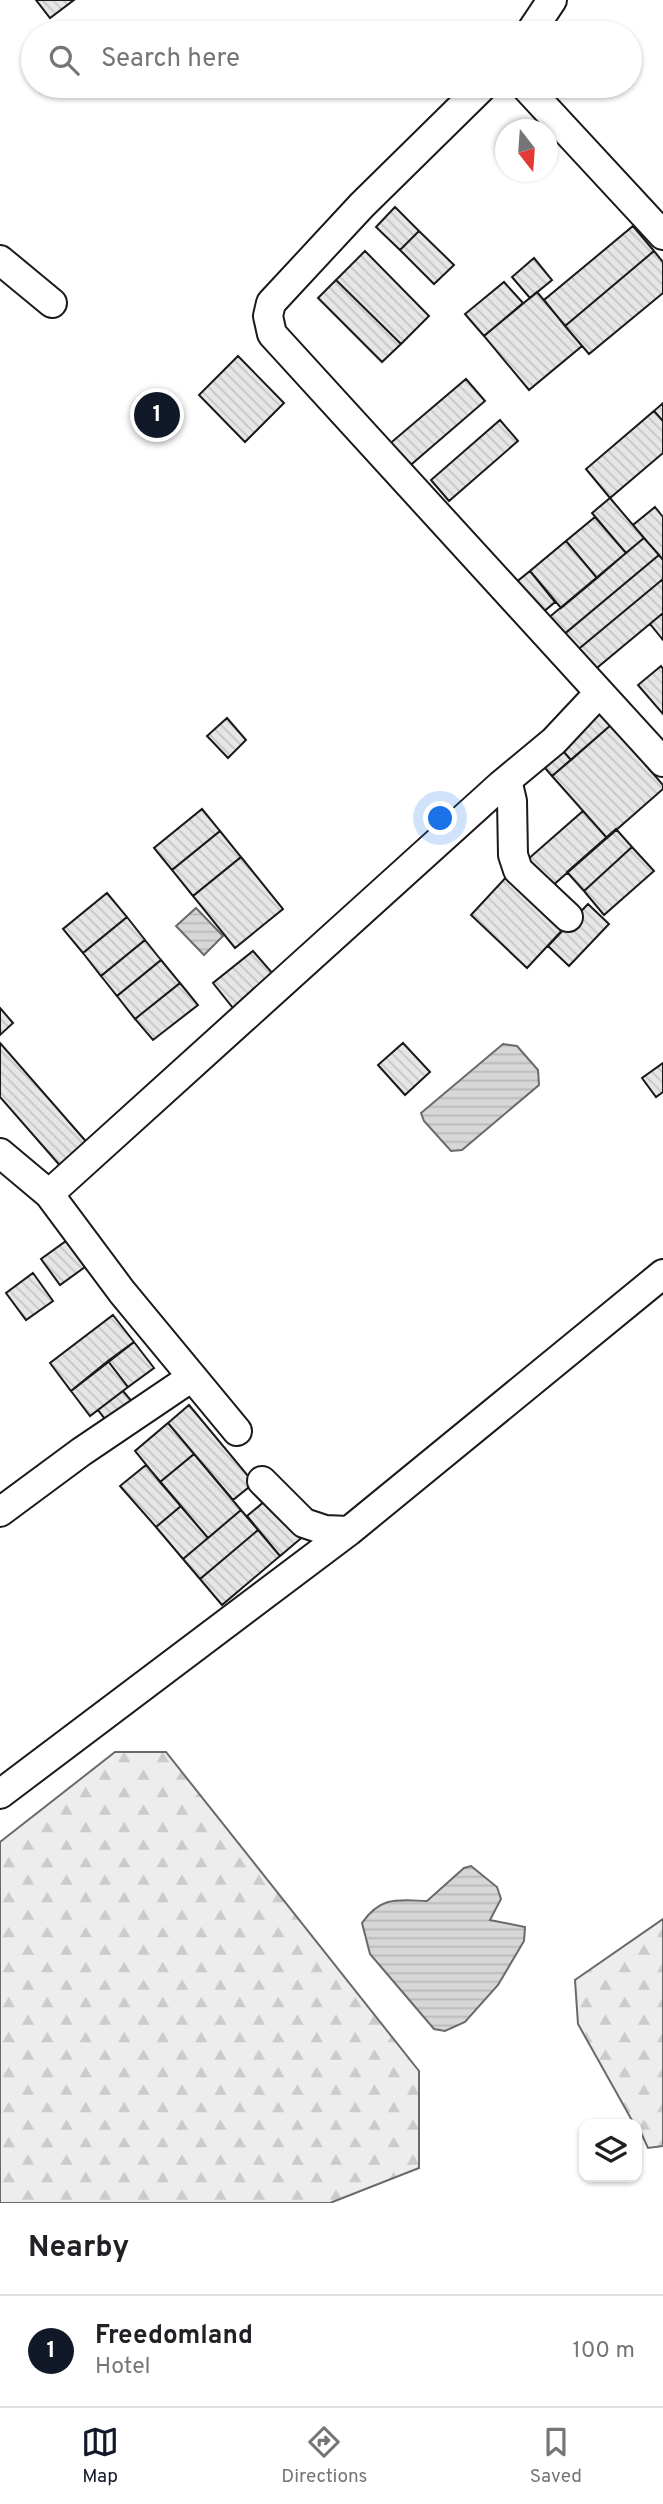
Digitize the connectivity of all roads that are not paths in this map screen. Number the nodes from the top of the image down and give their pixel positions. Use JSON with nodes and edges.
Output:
{"nodes":[{"id":1,"x":552,"y":0,"type":"edge"},
{"id":2,"x":538,"y":21,"type":"edge"},
{"id":3,"x":471,"y":98,"type":"edge"},
{"id":4,"x":536,"y":98,"type":"edge"},
{"id":5,"x":663,"y":234,"type":"edge"},
{"id":6,"x":0,"y":260,"type":"edge"},
{"id":7,"x":52,"y":303,"type":"dead end"},
{"id":8,"x":599,"y":693,"type":"junction"},
{"id":9,"x":663,"y":762,"type":"edge"},
{"id":10,"x":507,"y":780,"type":"junction"},
{"id":11,"x":568,"y":917,"type":"dead end"},
{"id":12,"x":0,"y":1153,"type":"edge"},
{"id":13,"x":49,"y":1194,"type":"junction"},
{"id":14,"x":663,"y":1274,"type":"edge"},
{"id":15,"x":192,"y":1377,"type":"junction"},
{"id":16,"x":237,"y":1431,"type":"dead end"},
{"id":17,"x":262,"y":1481,"type":"dead end"},
{"id":18,"x":0,"y":1512,"type":"edge"},
{"id":19,"x":349,"y":1531,"type":"junction"},
{"id":20,"x":0,"y":1794,"type":"edge"}],
"edges":[{"from":1,"to":2,"type":"street"},
{"from":3,"to":8,"type":"street"},
{"from":4,"to":5,"type":"street"},
{"from":6,"to":7,"type":"street"},
{"from":8,"to":9,"type":"street"},
{"from":8,"to":10,"type":"street"},
{"from":10,"to":11,"type":"street"},
{"from":10,"to":13,"type":"street"},
{"from":12,"to":13,"type":"street"},
{"from":13,"to":15,"type":"street"},
{"from":14,"to":19,"type":"street"},
{"from":15,"to":16,"type":"street"},
{"from":15,"to":18,"type":"street"},
{"from":17,"to":19,"type":"street"},
{"from":19,"to":20,"type":"street"}]}
